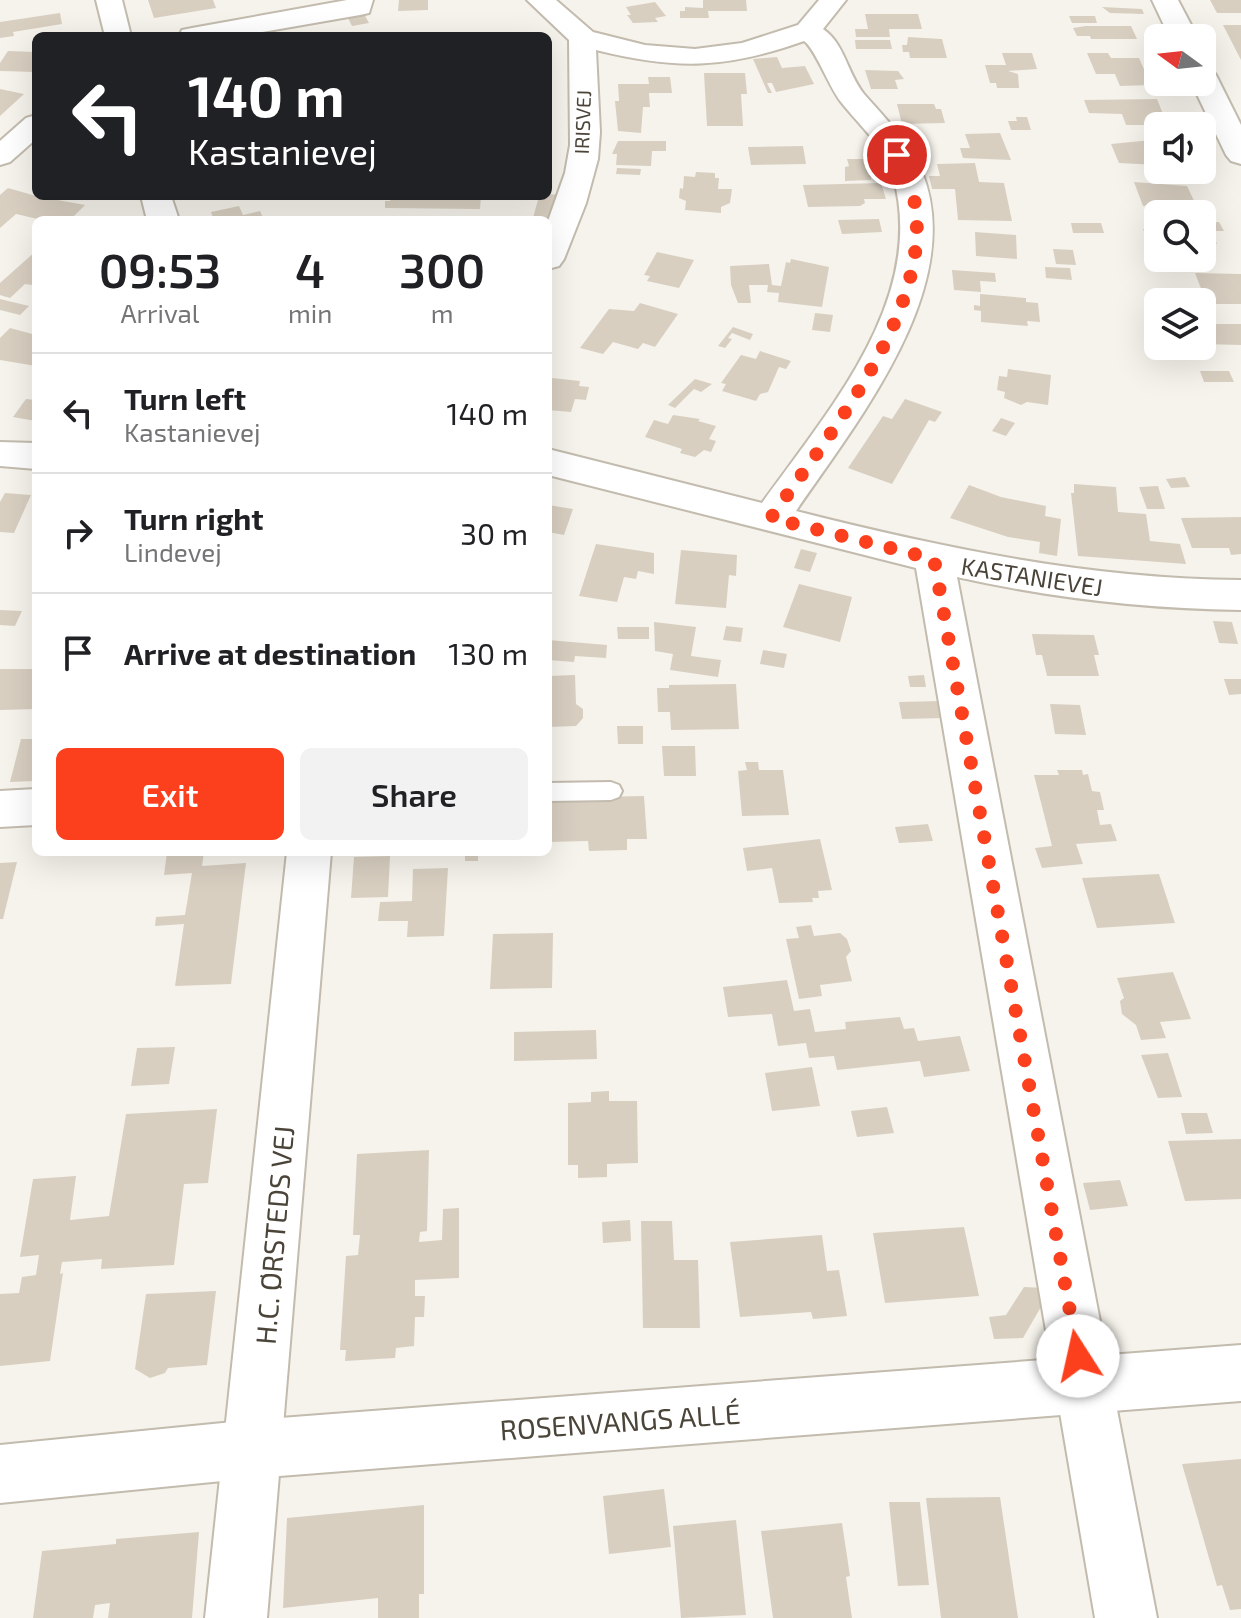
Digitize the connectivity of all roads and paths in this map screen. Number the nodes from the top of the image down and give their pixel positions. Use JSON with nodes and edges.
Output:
{"nodes":[{"id":1,"x":109,"y":0,"type":"edge"},
{"id":2,"x":360,"y":0,"type":"edge"},
{"id":3,"x":540,"y":0,"type":"edge"},
{"id":4,"x":833,"y":0,"type":"edge"},
{"id":5,"x":1165,"y":0,"type":"edge"},
{"id":6,"x":1177,"y":24,"type":"edge"},
{"id":7,"x":807,"y":31,"type":"junction"},
{"id":8,"x":117,"y":32,"type":"edge"},
{"id":9,"x":215,"y":32,"type":"edge"},
{"id":10,"x":583,"y":38,"type":"junction"},
{"id":11,"x":1212,"y":96,"type":"edge"},
{"id":12,"x":32,"y":128,"type":"edge"},
{"id":13,"x":1241,"y":155,"type":"edge"},
{"id":14,"x":0,"y":156,"type":"edge"},
{"id":15,"x":552,"y":247,"type":"edge"},
{"id":16,"x":0,"y":454,"type":"edge"},
{"id":17,"x":32,"y":456,"type":"edge"},
{"id":18,"x":552,"y":463,"type":"edge"},
{"id":19,"x":771,"y":518,"type":"junction"},
{"id":20,"x":934,"y":559,"type":"junction"},
{"id":21,"x":1241,"y":595,"type":"edge"},
{"id":22,"x":611,"y":791,"type":"dead end"},
{"id":23,"x":552,"y":792,"type":"edge"},
{"id":24,"x":32,"y":807,"type":"edge"},
{"id":25,"x":0,"y":809,"type":"edge"},
{"id":26,"x":309,"y":856,"type":"edge"},
{"id":27,"x":1241,"y":1373,"type":"edge"},
{"id":28,"x":1083,"y":1386,"type":"junction"},
{"id":29,"x":253,"y":1449,"type":"junction"},
{"id":30,"x":0,"y":1474,"type":"edge"},
{"id":31,"x":236,"y":1618,"type":"edge"},
{"id":32,"x":1126,"y":1618,"type":"edge"}],
"edges":[{"from":1,"to":8,"type":"street"},
{"from":2,"to":9,"type":"street"},
{"from":3,"to":10,"type":"street"},
{"from":4,"to":7,"type":"street"},
{"from":5,"to":6,"type":"street"},
{"from":7,"to":10,"type":"street"},
{"from":7,"to":19,"type":"street"},
{"from":10,"to":15,"type":"street","name":"IRISVEJ"},
{"from":11,"to":13,"type":"street"},
{"from":12,"to":14,"type":"street"},
{"from":16,"to":17,"type":"street"},
{"from":18,"to":19,"type":"street","name":"KASTANIEVEJ"},
{"from":19,"to":20,"type":"street","name":"KASTANIEVEJ"},
{"from":20,"to":21,"type":"street","name":"KASTANIEVEJ"},
{"from":20,"to":28,"type":"street"},
{"from":22,"to":23,"type":"lane"},
{"from":24,"to":25,"type":"street"},
{"from":26,"to":29,"type":"street","name":"H.C. ØRSTEDS VEJ"},
{"from":27,"to":28,"type":"street","name":"ROSENVANGS ALLÉ"},
{"from":28,"to":29,"type":"street","name":"ROSENVANGS ALLÉ"},
{"from":28,"to":32,"type":"street"},
{"from":29,"to":30,"type":"street","name":"ROSENVANGS ALLÉ"},
{"from":29,"to":31,"type":"street","name":"H.C. ØRSTEDS VEJ"}]}
